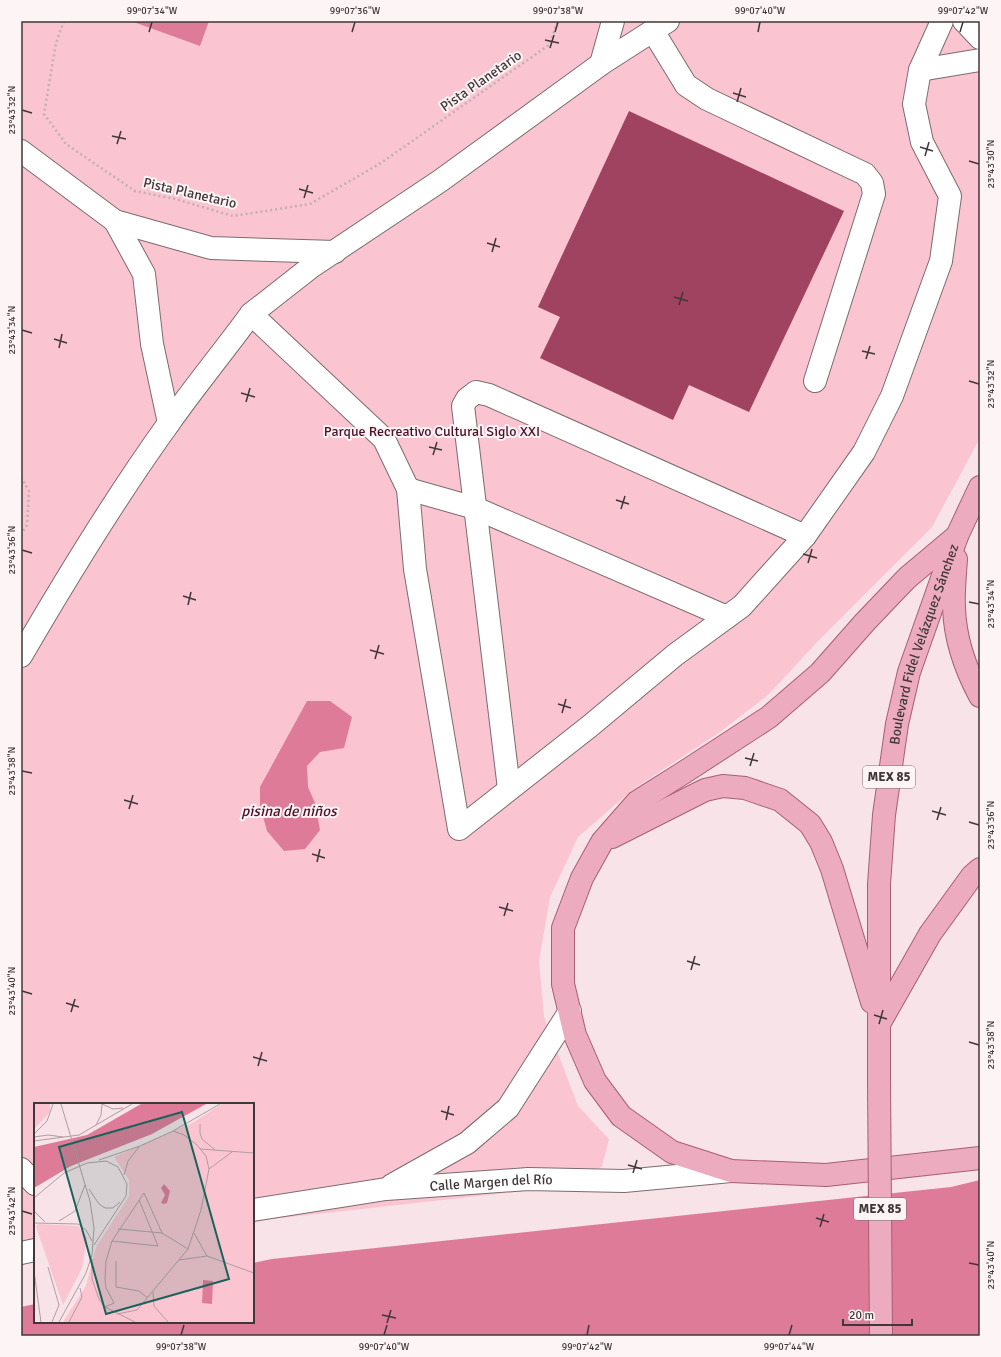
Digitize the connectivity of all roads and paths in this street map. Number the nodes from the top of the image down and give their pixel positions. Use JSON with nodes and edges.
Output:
{"nodes":[{"id":1,"x":64,"y":21,"type":"edge"},
{"id":2,"x":558,"y":21,"type":"edge"},
{"id":3,"x":613,"y":21,"type":"edge"},
{"id":4,"x":942,"y":21,"type":"edge"},
{"id":5,"x":964,"y":21,"type":"edge"},
{"id":6,"x":660,"y":26,"type":"edge"},
{"id":7,"x":980,"y":38,"type":"edge"},
{"id":8,"x":980,"y":60,"type":"edge"},
{"id":9,"x":601,"y":64,"type":"junction"},
{"id":10,"x":920,"y":70,"type":"junction"},
{"id":11,"x":21,"y":151,"type":"edge"},
{"id":12,"x":115,"y":222,"type":"junction"},
{"id":13,"x":335,"y":252,"type":"junction"},
{"id":14,"x":251,"y":314,"type":"junction"},
{"id":15,"x":815,"y":380,"type":"dead end"},
{"id":16,"x":169,"y":423,"type":"junction"},
{"id":17,"x":21,"y":477,"type":"edge"},
{"id":18,"x":980,"y":487,"type":"edge"},
{"id":19,"x":408,"y":489,"type":"junction"},
{"id":20,"x":475,"y":508,"type":"junction"},
{"id":21,"x":21,"y":534,"type":"edge"},
{"id":22,"x":805,"y":536,"type":"junction"},
{"id":23,"x":957,"y":536,"type":"junction"},
{"id":24,"x":727,"y":617,"type":"junction"},
{"id":25,"x":21,"y":656,"type":"edge"},
{"id":26,"x":980,"y":696,"type":"edge"},
{"id":27,"x":509,"y":789,"type":"junction"},
{"id":28,"x":602,"y":842,"type":"junction"},
{"id":29,"x":980,"y":869,"type":"edge"},
{"id":30,"x":570,"y":1011,"type":"junction"},
{"id":31,"x":878,"y":1025,"type":"junction"},
{"id":32,"x":980,"y":1158,"type":"edge"},
{"id":33,"x":21,"y":1169,"type":"edge"},
{"id":34,"x":731,"y":1171,"type":"junction"},
{"id":35,"x":34,"y":1183,"type":"edge"},
{"id":36,"x":386,"y":1189,"type":"junction"},
{"id":37,"x":254,"y":1210,"type":"edge"},
{"id":38,"x":34,"y":1250,"type":"edge"},
{"id":39,"x":21,"y":1254,"type":"edge"},
{"id":40,"x":881,"y":1336,"type":"edge"}],
"edges":[{"from":1,"to":2,"type":"path","name":"Pista Planetario"},
{"from":3,"to":9,"type":"street"},
{"from":4,"to":10,"type":"street"},
{"from":5,"to":7,"type":"street"},
{"from":6,"to":9,"type":"street"},
{"from":6,"to":15,"type":"street"},
{"from":8,"to":10,"type":"street"},
{"from":9,"to":13,"type":"street"},
{"from":10,"to":22,"type":"street"},
{"from":11,"to":12,"type":"street"},
{"from":12,"to":13,"type":"street"},
{"from":12,"to":16,"type":"street"},
{"from":13,"to":14,"type":"street"},
{"from":14,"to":16,"type":"street"},
{"from":14,"to":19,"type":"street"},
{"from":16,"to":25,"type":"street"},
{"from":17,"to":21,"type":"path"},
{"from":18,"to":23,"type":"main road","name":"Boulevard Fidel Velázquez Sánchez","number":"MEX 85"},
{"from":19,"to":20,"type":"street"},
{"from":19,"to":27,"type":"street"},
{"from":20,"to":22,"type":"street"},
{"from":20,"to":24,"type":"street"},
{"from":20,"to":27,"type":"street"},
{"from":22,"to":24,"type":"street"},
{"from":23,"to":26,"type":"main road"},
{"from":23,"to":28,"type":"main road"},
{"from":23,"to":31,"type":"main road","name":"Boulevard Fidel Velázquez Sánchez","number":"MEX 85"},
{"from":24,"to":27,"type":"street"},
{"from":28,"to":30,"type":"main road"},
{"from":28,"to":31,"type":"main road"},
{"from":29,"to":31,"type":"main road"},
{"from":30,"to":34,"type":"main road"},
{"from":30,"to":36,"type":"street"},
{"from":31,"to":40,"type":"main road","name":"Boulevard Fidel Velázquez Sánchez","number":"MEX 85","bridge":true},
{"from":32,"to":34,"type":"main road"},
{"from":33,"to":35,"type":"street"},
{"from":34,"to":36,"type":"street","name":"Calle Margen del Río"},
{"from":36,"to":37,"type":"street","name":"Calle Margen del Río"},
{"from":38,"to":39,"type":"street"}]}
